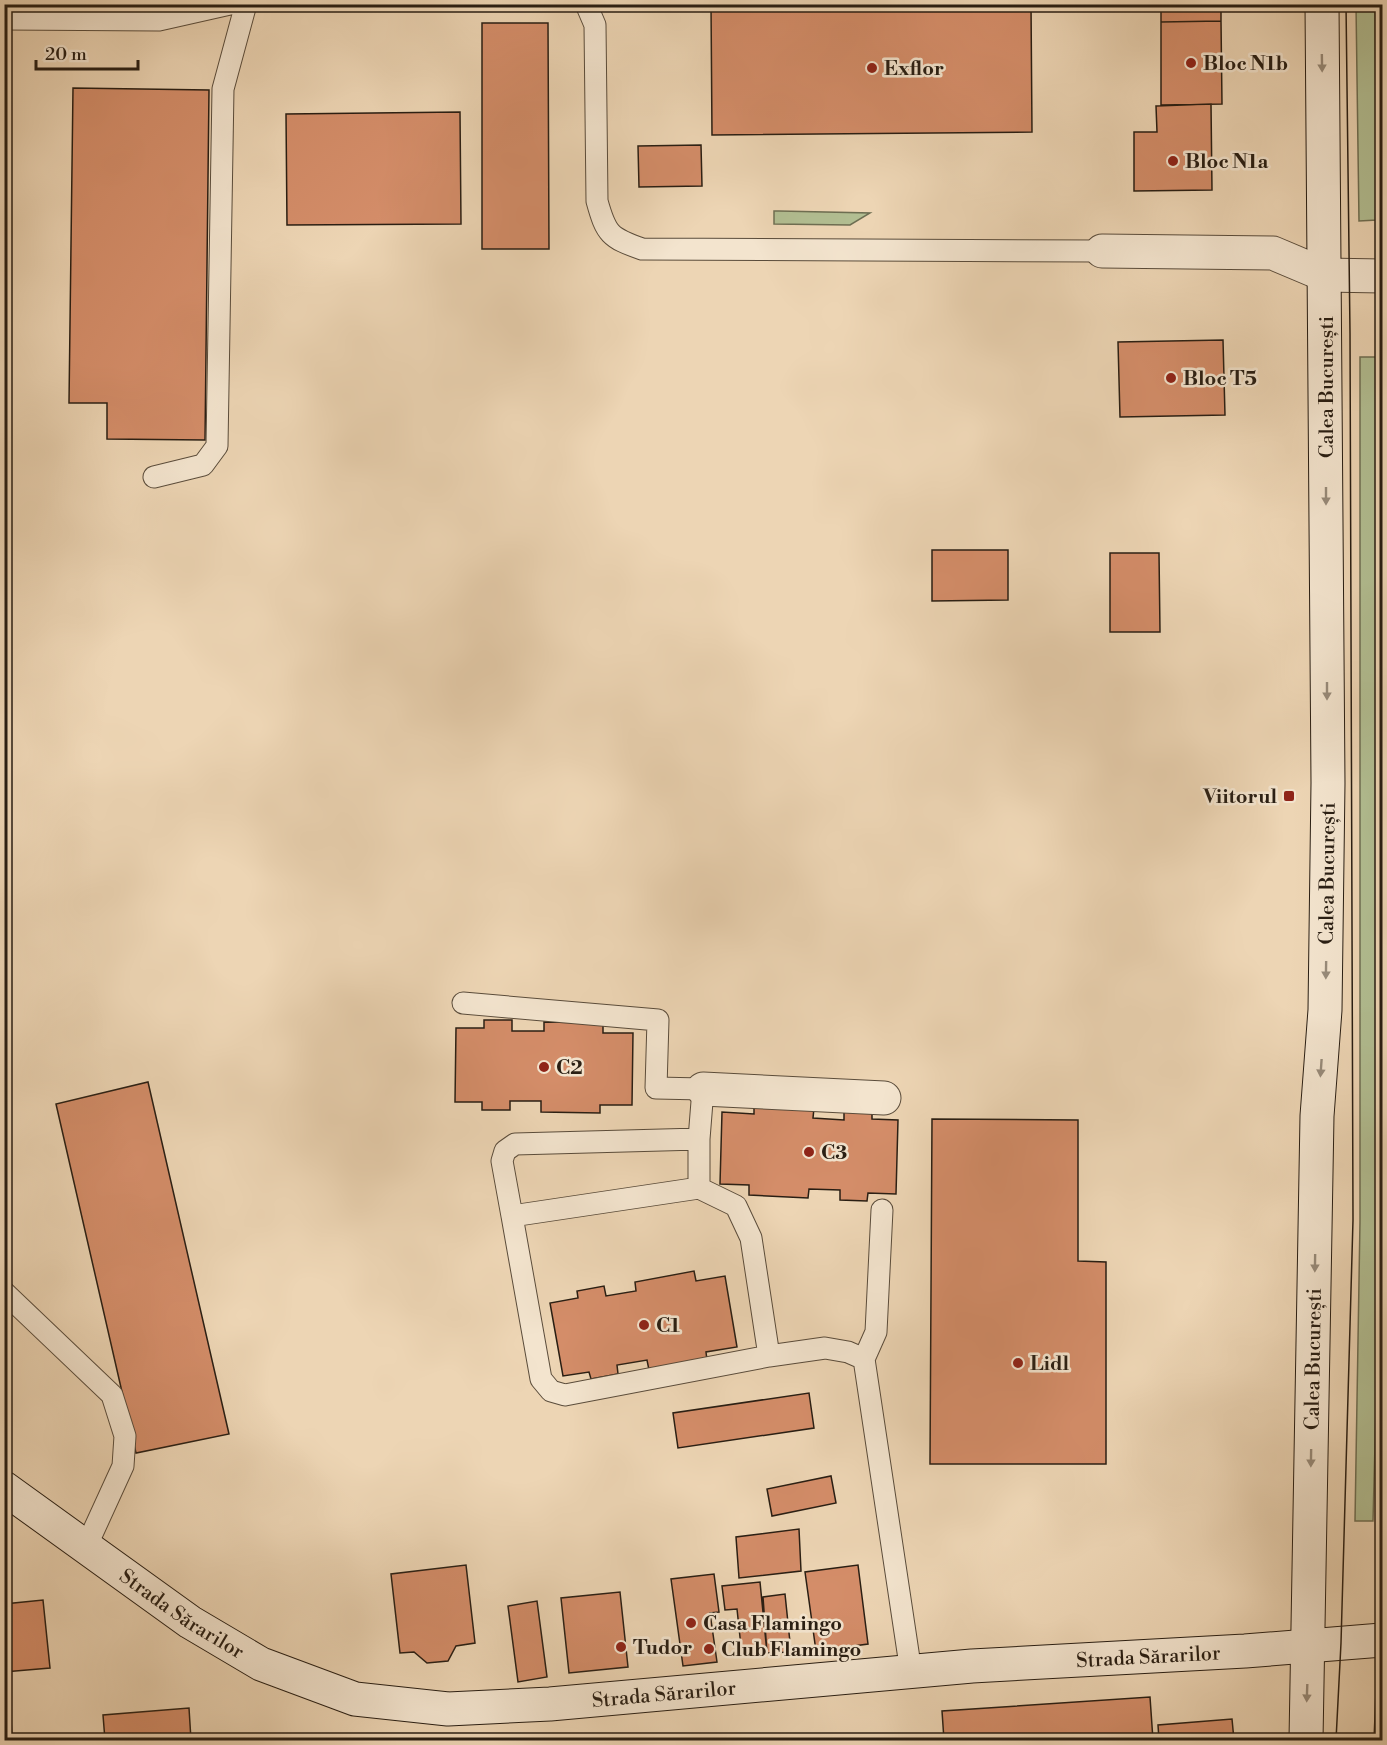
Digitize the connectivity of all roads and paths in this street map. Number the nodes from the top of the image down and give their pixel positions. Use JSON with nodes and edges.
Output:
{"nodes":[{"id":1,"x":230,"y":4,"type":"edge"},
{"id":2,"x":246,"y":4,"type":"edge"},
{"id":3,"x":1322,"y":4,"type":"edge"},
{"id":4,"x":595,"y":7,"type":"edge"},
{"id":5,"x":4,"y":19,"type":"edge"},
{"id":6,"x":1102,"y":251,"type":"joint"},
{"id":7,"x":1324,"y":275,"type":"junction"},
{"id":8,"x":1383,"y":276,"type":"edge"},
{"id":9,"x":154,"y":477,"type":"dead end"},
{"id":10,"x":463,"y":1003,"type":"dead end"},
{"id":11,"x":703,"y":1089,"type":"junction"},
{"id":12,"x":884,"y":1098,"type":"dead end"},
{"id":13,"x":699,"y":1139,"type":"junction"},
{"id":14,"x":699,"y":1188,"type":"junction"},
{"id":15,"x":882,"y":1210,"type":"dead end"},
{"id":16,"x":512,"y":1216,"type":"junction"},
{"id":17,"x":4,"y":1292,"type":"edge"},
{"id":18,"x":770,"y":1356,"type":"junction"},
{"id":19,"x":864,"y":1359,"type":"junction"},
{"id":20,"x":4,"y":1488,"type":"edge"},
{"id":21,"x":86,"y":1547,"type":"junction"},
{"id":22,"x":1383,"y":1640,"type":"edge"},
{"id":23,"x":1308,"y":1646,"type":"junction"},
{"id":24,"x":911,"y":1671,"type":"junction"},
{"id":25,"x":1306,"y":1740,"type":"edge"}],
"edges":[{"from":1,"to":5,"type":"lane"},
{"from":2,"to":9,"type":"lane"},
{"from":3,"to":7,"type":"street","name":"Calea București","one_way":true},
{"from":4,"to":6,"type":"lane"},
{"from":6,"to":7,"type":"street"},
{"from":7,"to":8,"type":"street"},
{"from":7,"to":23,"type":"street","name":"Calea București","one_way":true},
{"from":10,"to":11,"type":"lane"},
{"from":11,"to":12,"type":"street"},
{"from":11,"to":13,"type":"lane"},
{"from":13,"to":14,"type":"lane"},
{"from":13,"to":16,"type":"lane"},
{"from":14,"to":16,"type":"lane"},
{"from":14,"to":18,"type":"lane"},
{"from":15,"to":19,"type":"lane"},
{"from":16,"to":18,"type":"lane"},
{"from":17,"to":21,"type":"lane"},
{"from":18,"to":19,"type":"lane"},
{"from":19,"to":24,"type":"lane"},
{"from":20,"to":21,"type":"street","name":"Strada Sărarilor"},
{"from":21,"to":24,"type":"street","name":"Strada Sărarilor"},
{"from":22,"to":23,"type":"street","name":"Strada Sărarilor"},
{"from":23,"to":24,"type":"street","name":"Strada Sărarilor"},
{"from":23,"to":25,"type":"street","name":"Calea București","one_way":true}]}
